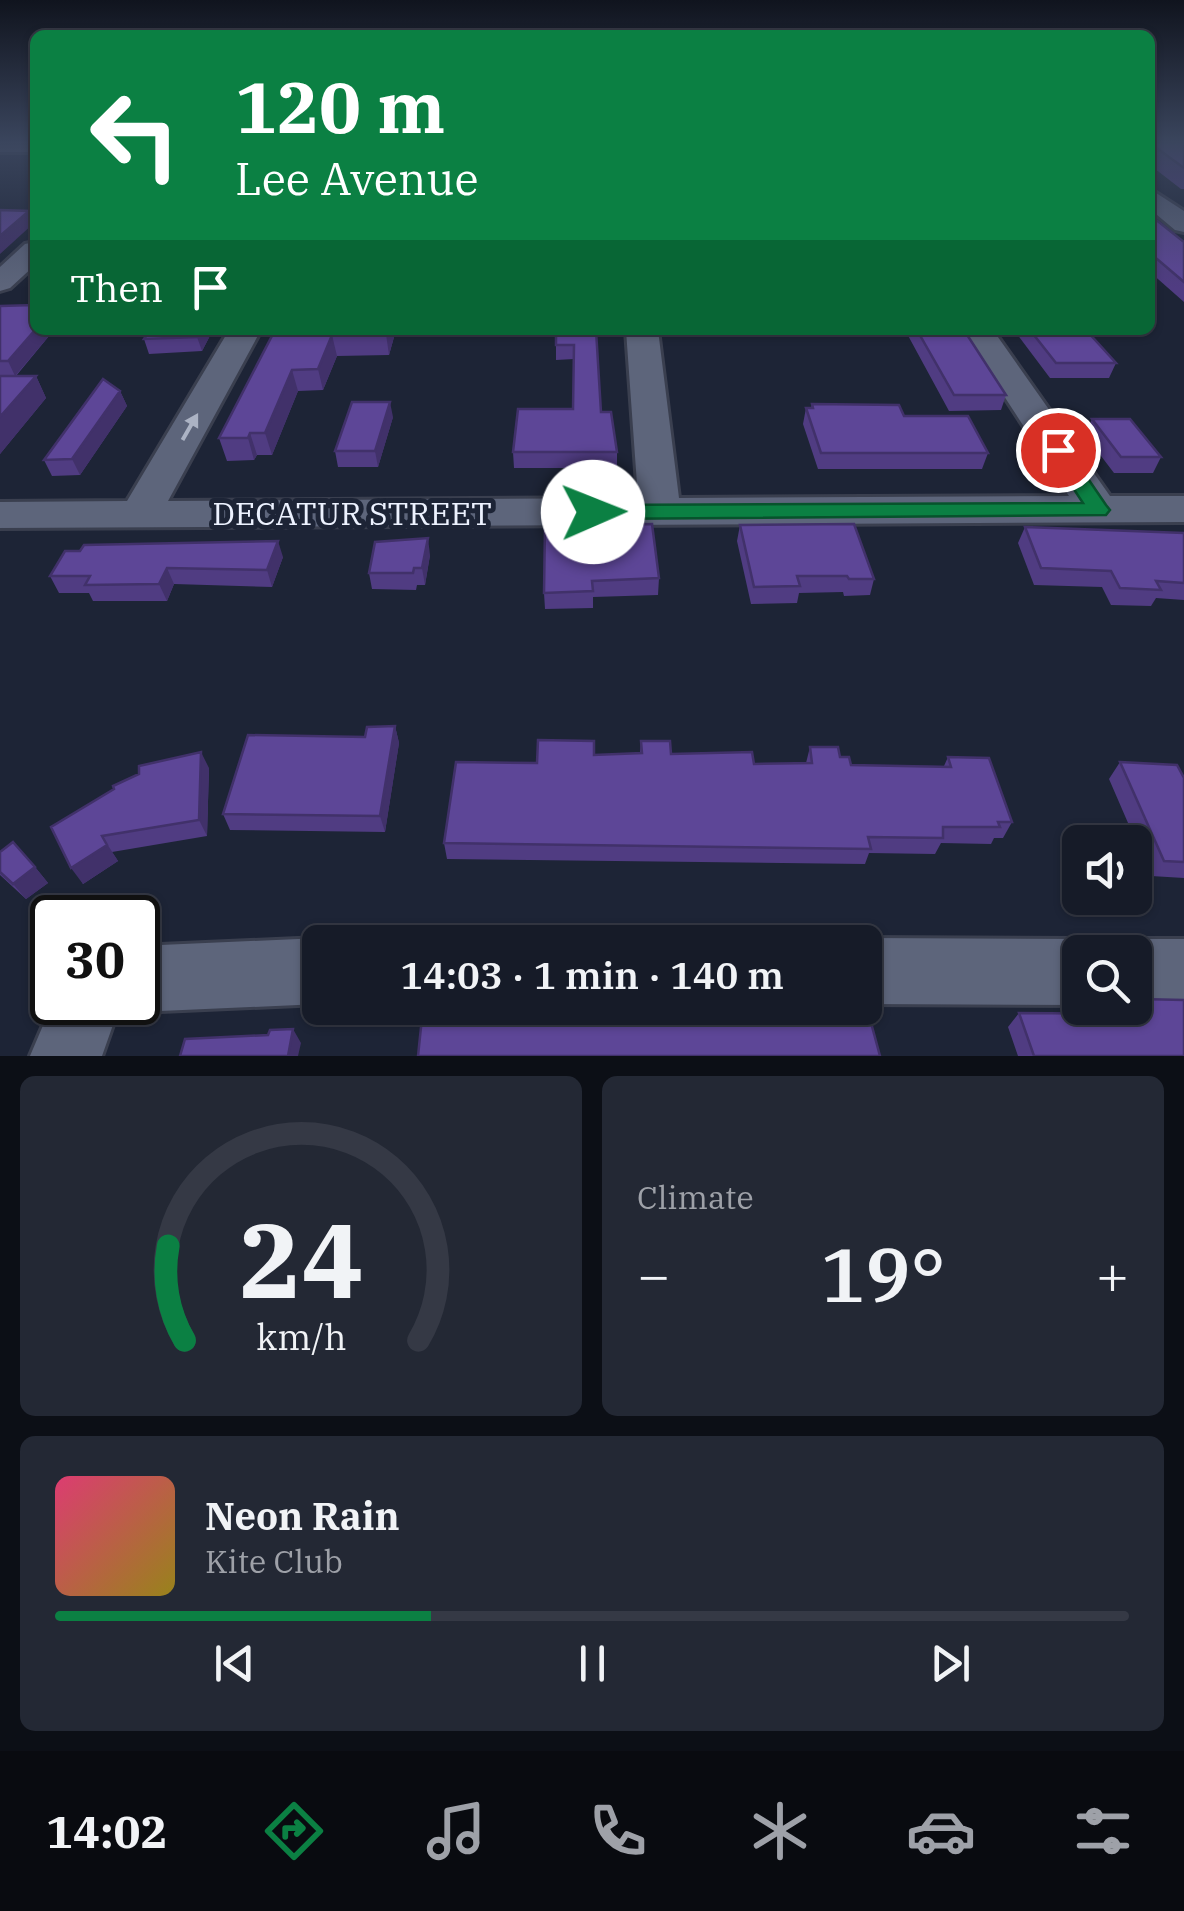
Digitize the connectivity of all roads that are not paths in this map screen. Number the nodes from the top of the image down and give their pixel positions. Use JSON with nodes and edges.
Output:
{"nodes":[{"id":1,"x":1155,"y":200,"type":"edge"},
{"id":2,"x":1184,"y":224,"type":"edge"},
{"id":3,"x":30,"y":255,"type":"edge"},
{"id":4,"x":0,"y":282,"type":"edge"},
{"id":5,"x":242,"y":335,"type":"edge"},
{"id":6,"x":642,"y":335,"type":"edge"},
{"id":7,"x":980,"y":335,"type":"edge"},
{"id":8,"x":1184,"y":509,"type":"edge"},
{"id":9,"x":660,"y":510,"type":"junction"},
{"id":10,"x":1098,"y":510,"type":"junction"},
{"id":11,"x":141,"y":512,"type":"junction"},
{"id":12,"x":0,"y":515,"type":"edge"},
{"id":13,"x":882,"y":971,"type":"edge"},
{"id":14,"x":302,"y":972,"type":"edge"},
{"id":15,"x":1062,"y":972,"type":"edge"},
{"id":16,"x":1152,"y":972,"type":"edge"},
{"id":17,"x":1184,"y":972,"type":"edge"},
{"id":18,"x":160,"y":978,"type":"edge"},
{"id":19,"x":78,"y":1025,"type":"edge"},
{"id":20,"x":66,"y":1056,"type":"edge"}],
"edges":[{"from":1,"to":2,"type":"street"},
{"from":3,"to":4,"type":"street"},
{"from":11,"to":5,"type":"street","one_way":true},
{"from":6,"to":9,"type":"street"},
{"from":7,"to":10,"type":"street"},
{"from":8,"to":10,"type":"street","name":"DECATUR STREET"},
{"from":9,"to":10,"type":"street","name":"DECATUR STREET"},
{"from":9,"to":11,"type":"street","name":"DECATUR STREET"},
{"from":11,"to":12,"type":"street","name":"DECATUR STREET"},
{"from":13,"to":15,"type":"street"},
{"from":14,"to":18,"type":"street"},
{"from":16,"to":17,"type":"street"},
{"from":19,"to":20,"type":"street"}]}
